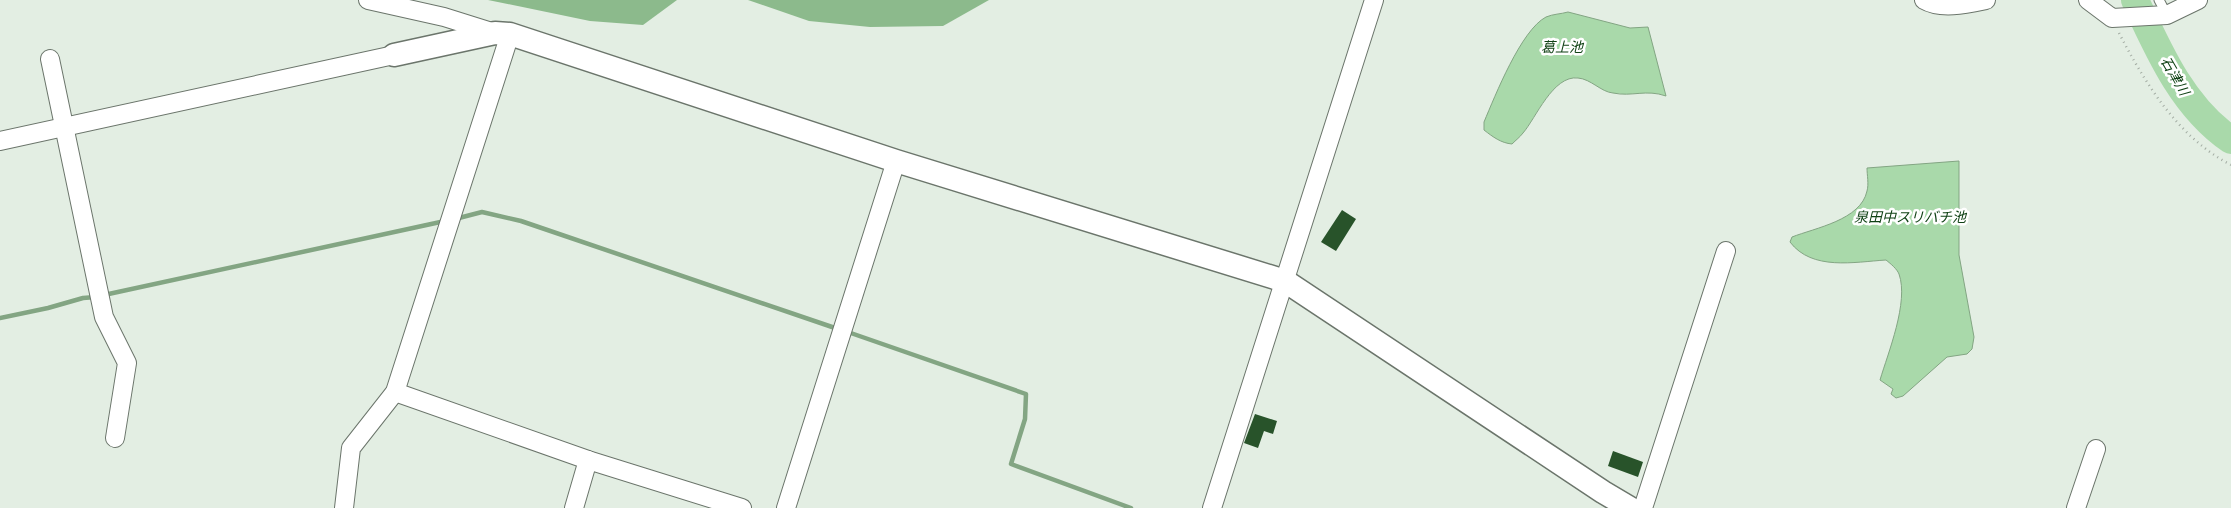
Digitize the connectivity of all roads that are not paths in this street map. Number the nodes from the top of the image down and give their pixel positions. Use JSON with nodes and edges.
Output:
{"nodes":[{"id":1,"x":368,"y":0,"type":"edge"},
{"id":2,"x":1374,"y":0,"type":"edge"},
{"id":3,"x":1924,"y":0,"type":"edge"},
{"id":4,"x":1986,"y":0,"type":"edge"},
{"id":5,"x":2088,"y":0,"type":"edge"},
{"id":6,"x":2198,"y":0,"type":"edge"},
{"id":7,"x":2163,"y":8,"type":"edge"},
{"id":8,"x":503,"y":34,"type":"junction"},
{"id":9,"x":394,"y":55,"type":"joint"},
{"id":10,"x":50,"y":59,"type":"dead end"},
{"id":11,"x":63,"y":127,"type":"junction"},
{"id":12,"x":0,"y":141,"type":"edge"},
{"id":13,"x":896,"y":161,"type":"junction"},
{"id":14,"x":1726,"y":251,"type":"dead end"},
{"id":15,"x":1285,"y":281,"type":"junction"},
{"id":16,"x":395,"y":392,"type":"junction"},
{"id":17,"x":115,"y":438,"type":"dead end"},
{"id":18,"x":2096,"y":449,"type":"dead end"},
{"id":19,"x":588,"y":460,"type":"junction"},
{"id":20,"x":344,"y":508,"type":"edge"},
{"id":21,"x":574,"y":508,"type":"edge"},
{"id":22,"x":742,"y":508,"type":"edge"},
{"id":23,"x":786,"y":508,"type":"edge"},
{"id":24,"x":1212,"y":508,"type":"edge"},
{"id":25,"x":1630,"y":508,"type":"edge"},
{"id":26,"x":1643,"y":508,"type":"edge"},
{"id":27,"x":2076,"y":508,"type":"edge"}],
"edges":[{"from":1,"to":8,"type":"street"},
{"from":2,"to":15,"type":"street"},
{"from":3,"to":4,"type":"street"},
{"from":5,"to":7,"type":"street"},
{"from":6,"to":7,"type":"street"},
{"from":8,"to":9,"type":"street"},
{"from":8,"to":13,"type":"street"},
{"from":8,"to":16,"type":"street"},
{"from":9,"to":11,"type":"street"},
{"from":10,"to":11,"type":"street"},
{"from":11,"to":12,"type":"street"},
{"from":11,"to":17,"type":"street"},
{"from":13,"to":15,"type":"street"},
{"from":13,"to":23,"type":"street"},
{"from":14,"to":26,"type":"street"},
{"from":15,"to":24,"type":"street"},
{"from":15,"to":25,"type":"street"},
{"from":16,"to":19,"type":"street"},
{"from":16,"to":20,"type":"street"},
{"from":18,"to":27,"type":"street"},
{"from":19,"to":21,"type":"street"},
{"from":19,"to":22,"type":"street"}]}
